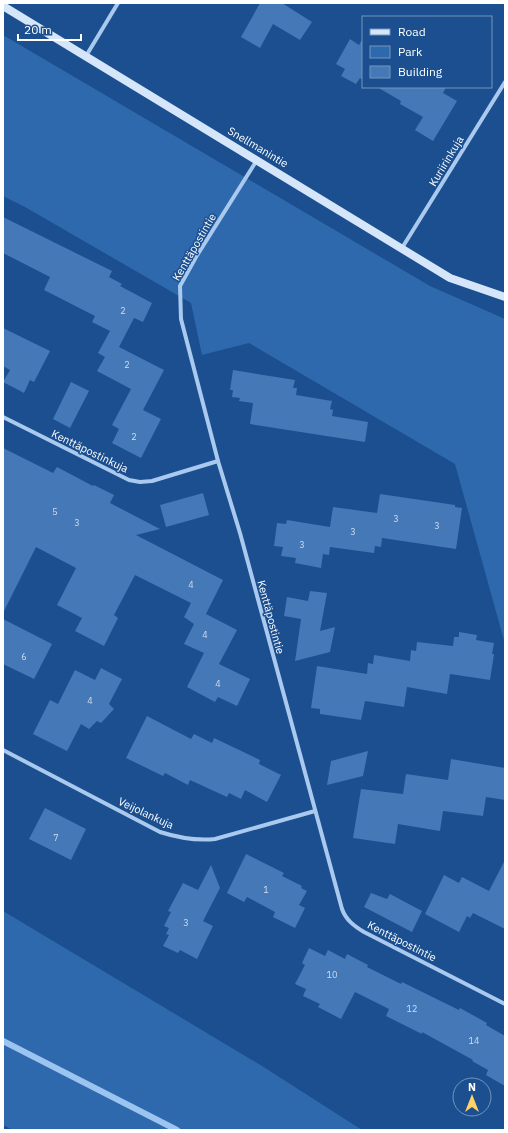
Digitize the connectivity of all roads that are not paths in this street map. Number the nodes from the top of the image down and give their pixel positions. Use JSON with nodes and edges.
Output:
{"nodes":[{"id":1,"x":118,"y":3,"type":"edge"},
{"id":2,"x":3,"y":6,"type":"edge"},
{"id":3,"x":86,"y":56,"type":"junction"},
{"id":4,"x":505,"y":82,"type":"edge"},
{"id":5,"x":258,"y":160,"type":"junction"},
{"id":6,"x":402,"y":248,"type":"junction"},
{"id":7,"x":505,"y":297,"type":"edge"},
{"id":8,"x":3,"y":417,"type":"edge"},
{"id":9,"x":218,"y":461,"type":"junction"},
{"id":10,"x":3,"y":750,"type":"edge"},
{"id":11,"x":315,"y":811,"type":"junction"},
{"id":12,"x":505,"y":1004,"type":"edge"}],
"edges":[{"from":1,"to":3,"type":"street"},
{"from":2,"to":3,"type":"street","name":"Snellmanintie"},
{"from":3,"to":5,"type":"street","name":"Snellmanintie"},
{"from":4,"to":6,"type":"street","name":"Kuriirinkuja"},
{"from":5,"to":6,"type":"street","name":"Snellmanintie"},
{"from":5,"to":9,"type":"street","name":"Kenttäpostintie"},
{"from":6,"to":7,"type":"street","name":"Snellmanintie"},
{"from":8,"to":9,"type":"street","name":"Kenttäpostinkuja"},
{"from":9,"to":11,"type":"street","name":"Kenttäpostintie"},
{"from":10,"to":11,"type":"street","name":"Veijolankuja"},
{"from":11,"to":12,"type":"street","name":"Kenttäpostintie"}]}
